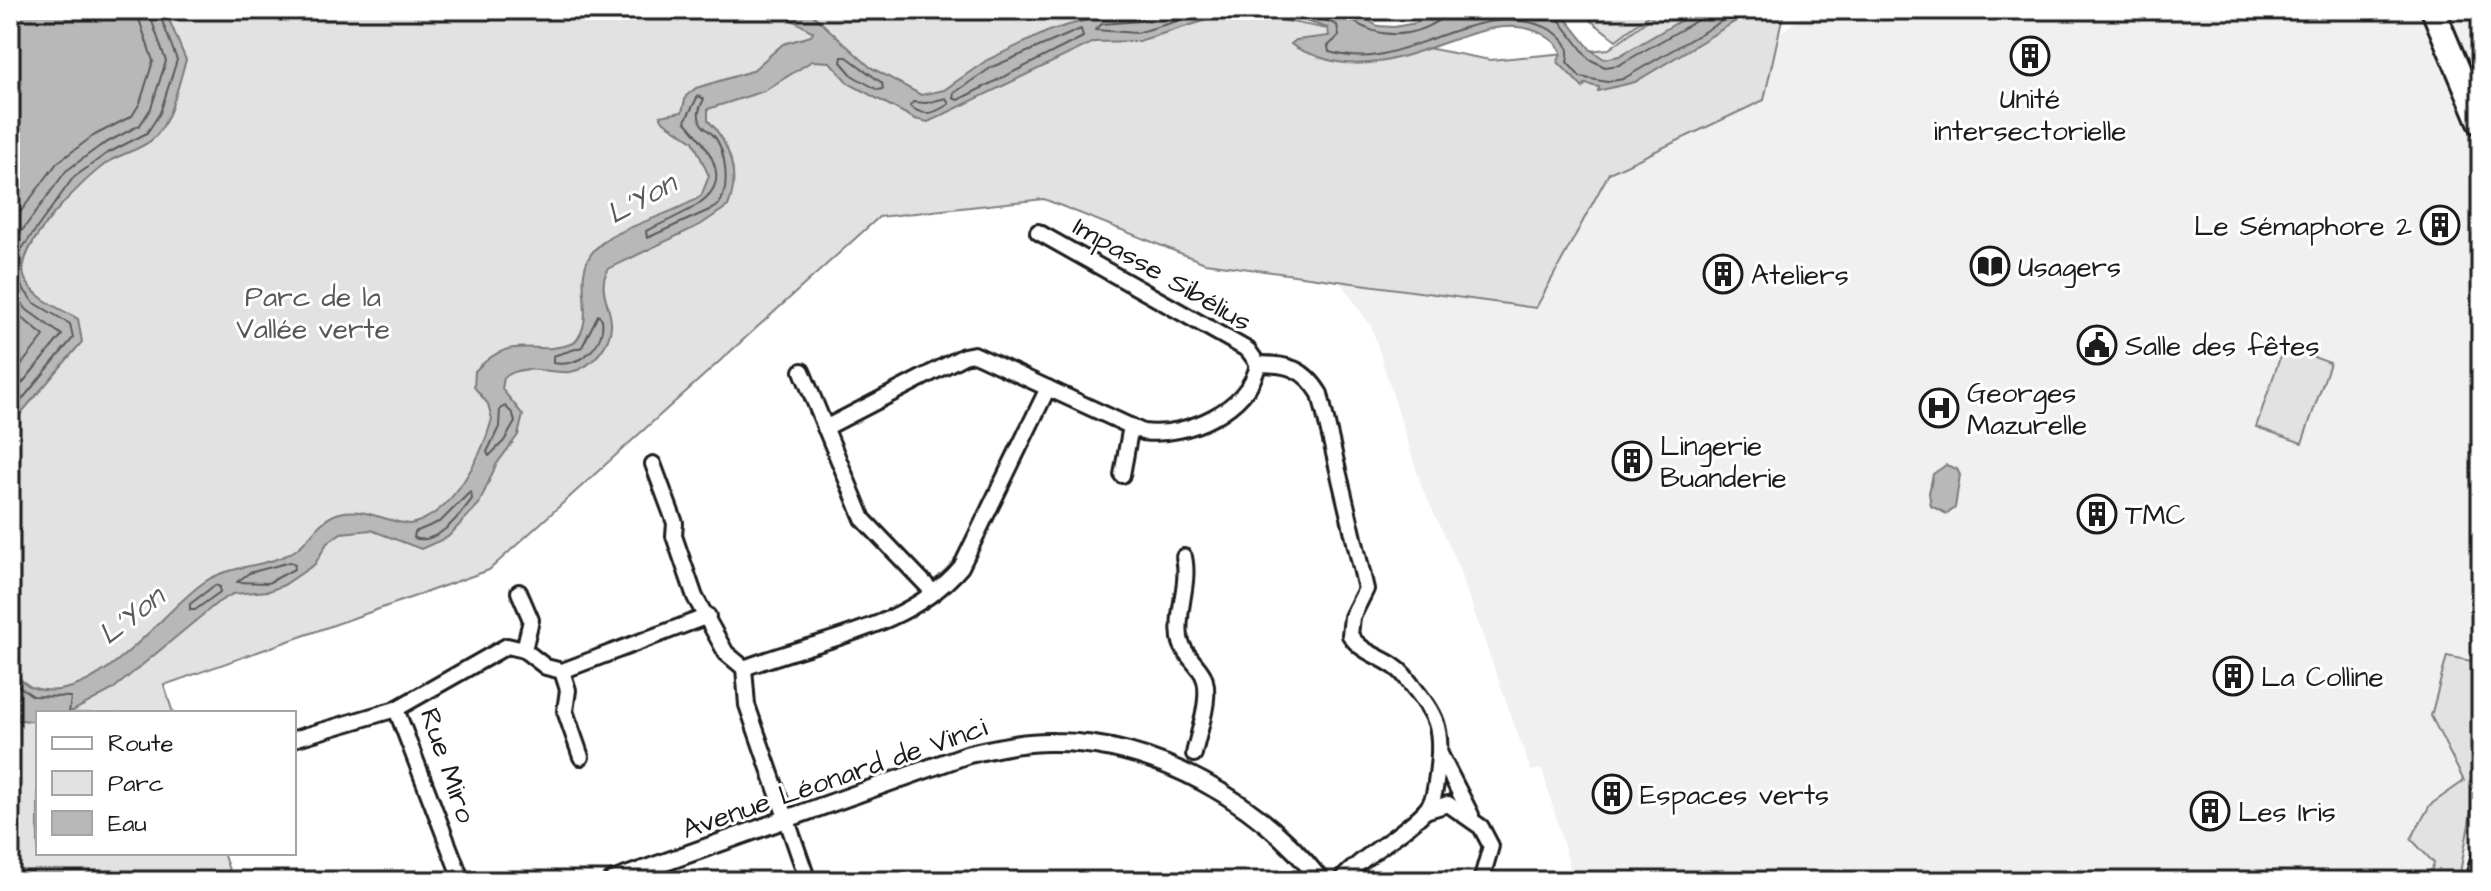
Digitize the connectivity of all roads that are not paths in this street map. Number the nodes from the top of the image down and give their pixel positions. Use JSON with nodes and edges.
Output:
{"nodes":[{"id":1,"x":2433,"y":10,"type":"edge"},
{"id":2,"x":2481,"y":124,"type":"edge"},
{"id":3,"x":1038,"y":232,"type":"dead end"},
{"id":4,"x":1258,"y":364,"type":"junction"},
{"id":5,"x":802,"y":371,"type":"dead end"},
{"id":6,"x":1048,"y":388,"type":"junction"},
{"id":7,"x":1131,"y":426,"type":"junction"},
{"id":8,"x":825,"y":428,"type":"junction"},
{"id":9,"x":653,"y":464,"type":"dead end"},
{"id":10,"x":1122,"y":475,"type":"dead end"},
{"id":11,"x":1184,"y":557,"type":"dead end"},
{"id":12,"x":519,"y":592,"type":"dead end"},
{"id":13,"x":934,"y":593,"type":"junction"},
{"id":14,"x":708,"y":616,"type":"junction"},
{"id":15,"x":524,"y":650,"type":"junction"},
{"id":16,"x":744,"y":668,"type":"junction"},
{"id":17,"x":562,"y":671,"type":"junction"},
{"id":18,"x":396,"y":709,"type":"junction"},
{"id":19,"x":296,"y":738,"type":"edge"},
{"id":20,"x":1194,"y":754,"type":"dead end"},
{"id":21,"x":1440,"y":754,"type":"junction"},
{"id":22,"x":581,"y":757,"type":"dead end"},
{"id":23,"x":1425,"y":811,"type":"junction"},
{"id":24,"x":787,"y":818,"type":"junction"},
{"id":25,"x":1473,"y":819,"type":"junction"},
{"id":26,"x":2481,"y":862,"type":"edge"},
{"id":27,"x":1483,"y":874,"type":"edge"},
{"id":28,"x":462,"y":881,"type":"edge"},
{"id":29,"x":612,"y":881,"type":"edge"},
{"id":30,"x":808,"y":881,"type":"edge"},
{"id":31,"x":1321,"y":881,"type":"edge"},
{"id":32,"x":1340,"y":881,"type":"edge"},
{"id":33,"x":2476,"y":881,"type":"edge"}],
"edges":[{"from":1,"to":2,"type":"main road"},
{"from":3,"to":4,"type":"street","name":"Impasse Sibélius"},
{"from":4,"to":7,"type":"street"},
{"from":4,"to":21,"type":"street"},
{"from":5,"to":8,"type":"street"},
{"from":6,"to":7,"type":"street"},
{"from":6,"to":8,"type":"street"},
{"from":6,"to":13,"type":"street"},
{"from":7,"to":10,"type":"street"},
{"from":8,"to":13,"type":"street"},
{"from":9,"to":14,"type":"street"},
{"from":11,"to":20,"type":"street"},
{"from":12,"to":15,"type":"street"},
{"from":13,"to":16,"type":"street"},
{"from":14,"to":16,"type":"street"},
{"from":14,"to":17,"type":"street"},
{"from":15,"to":17,"type":"street"},
{"from":15,"to":18,"type":"street","name":"Rue Miro"},
{"from":16,"to":24,"type":"street"},
{"from":17,"to":22,"type":"street"},
{"from":18,"to":19,"type":"street"},
{"from":18,"to":28,"type":"street","name":"Rue Miro"},
{"from":21,"to":23,"type":"street"},
{"from":21,"to":25,"type":"street"},
{"from":23,"to":25,"type":"street"},
{"from":23,"to":32,"type":"street"},
{"from":24,"to":29,"type":"street","name":"Avenue Léonard de Vinci"},
{"from":24,"to":30,"type":"street"},
{"from":24,"to":31,"type":"street","name":"Avenue Léonard de Vinci"},
{"from":25,"to":27,"type":"street"},
{"from":26,"to":33,"type":"main road"}]}
